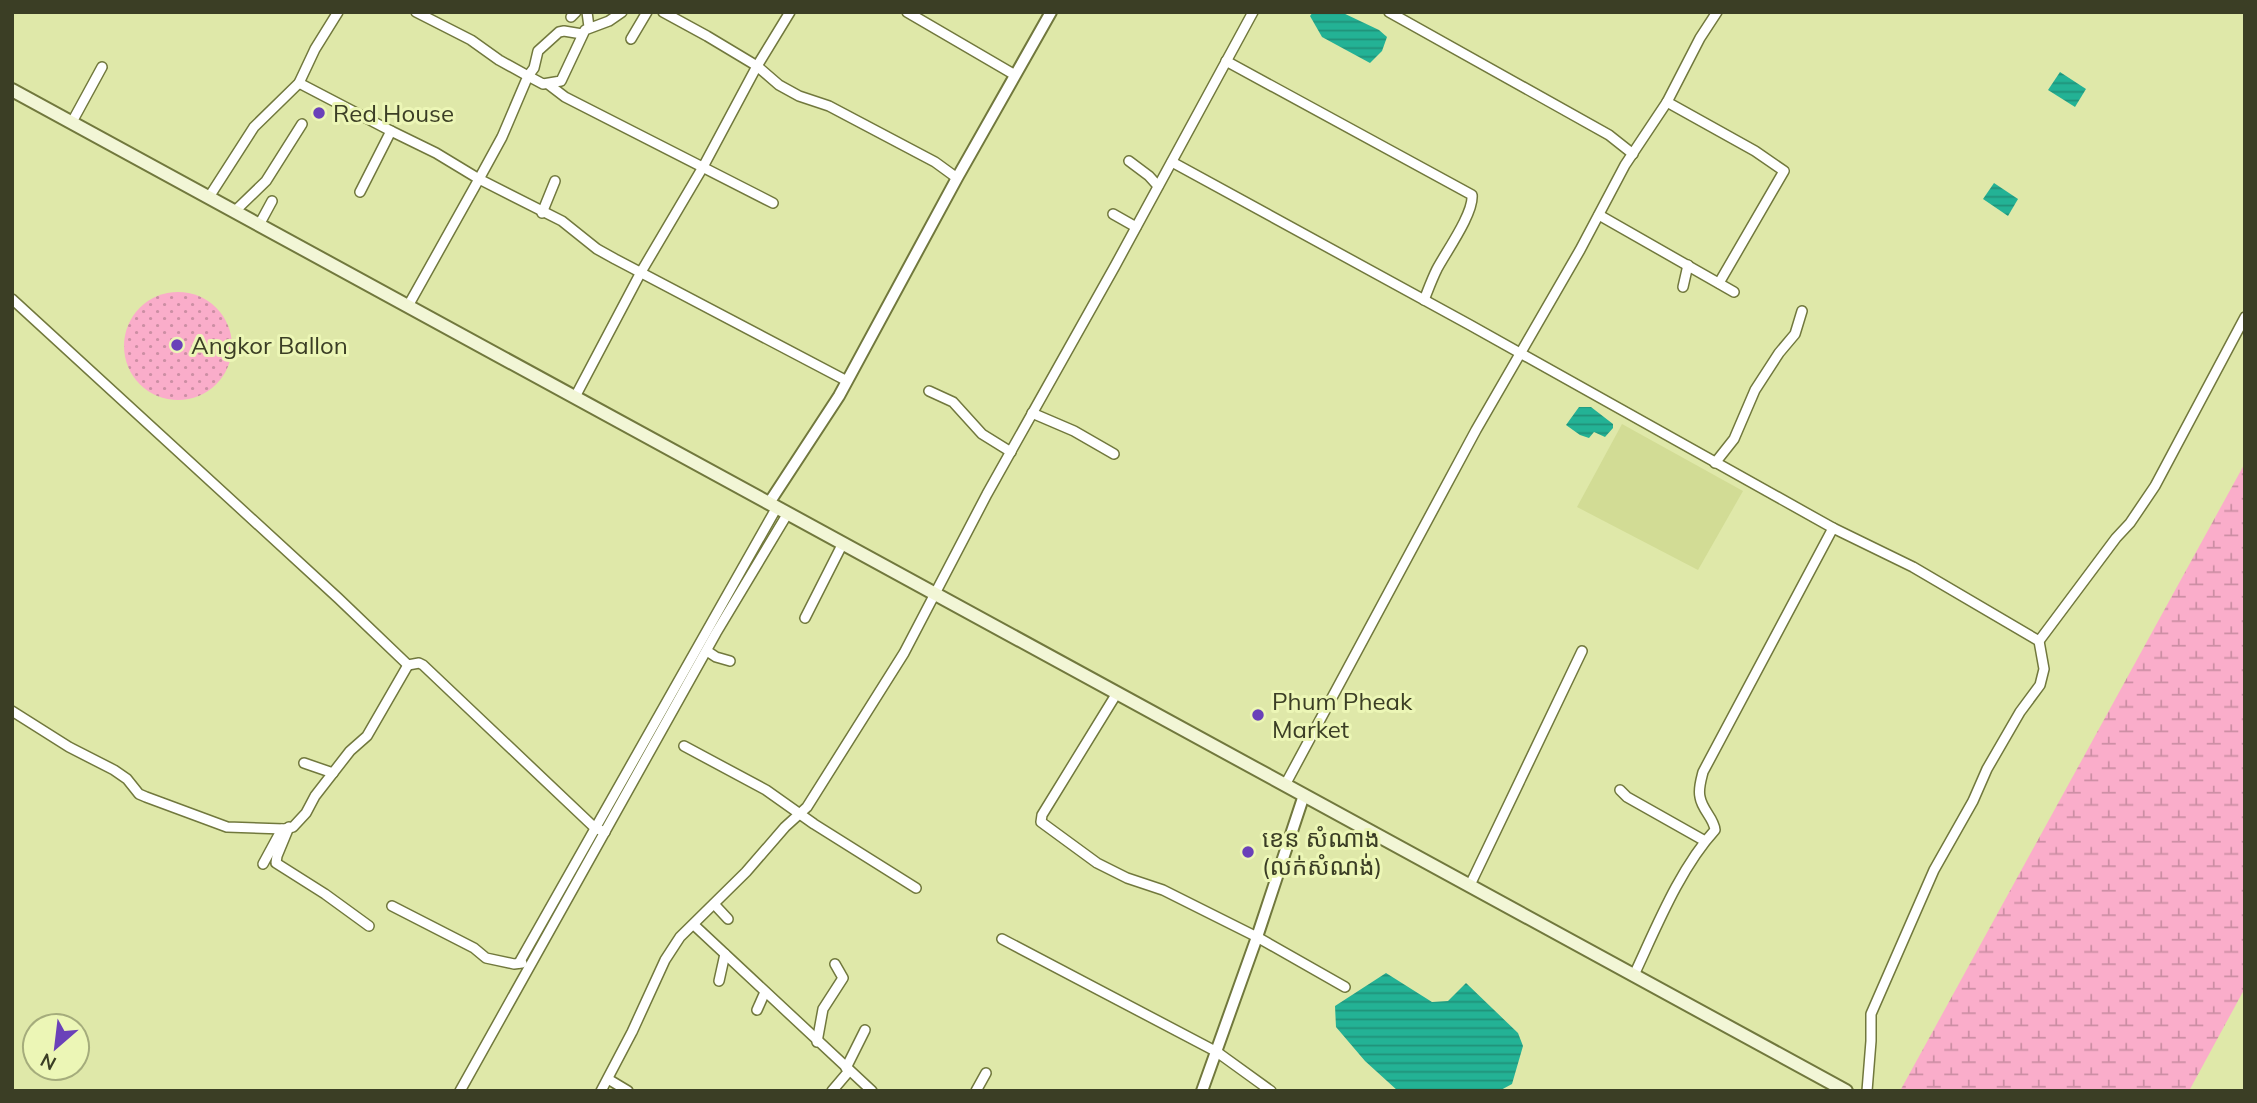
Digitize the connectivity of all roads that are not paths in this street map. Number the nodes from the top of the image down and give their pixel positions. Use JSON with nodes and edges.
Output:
{"nodes":[{"id":1,"x":338,"y":12,"type":"edge"},
{"id":2,"x":416,"y":12,"type":"edge"},
{"id":3,"x":587,"y":12,"type":"edge"},
{"id":4,"x":622,"y":12,"type":"edge"},
{"id":5,"x":647,"y":12,"type":"edge"},
{"id":6,"x":663,"y":12,"type":"edge"},
{"id":7,"x":790,"y":12,"type":"edge"},
{"id":8,"x":907,"y":12,"type":"edge"},
{"id":9,"x":1051,"y":12,"type":"edge"},
{"id":10,"x":1253,"y":12,"type":"edge"},
{"id":11,"x":1389,"y":12,"type":"edge"},
{"id":12,"x":1717,"y":12,"type":"edge"},
{"id":13,"x":586,"y":31,"type":"junction"},
{"id":14,"x":631,"y":39,"type":"dead end"},
{"id":15,"x":1226,"y":61,"type":"junction"},
{"id":16,"x":757,"y":66,"type":"junction"},
{"id":17,"x":102,"y":67,"type":"dead end"},
{"id":18,"x":1015,"y":75,"type":"junction"},
{"id":19,"x":528,"y":76,"type":"junction"},
{"id":20,"x":299,"y":83,"type":"junction"},
{"id":21,"x":548,"y":84,"type":"junction"},
{"id":22,"x":12,"y":90,"type":"edge"},
{"id":23,"x":1667,"y":102,"type":"junction"},
{"id":24,"x":72,"y":122,"type":"junction"},
{"id":25,"x":302,"y":124,"type":"dead end"},
{"id":26,"x":391,"y":131,"type":"junction"},
{"id":27,"x":1633,"y":154,"type":"junction"},
{"id":28,"x":1129,"y":161,"type":"dead end"},
{"id":29,"x":1171,"y":162,"type":"junction"},
{"id":30,"x":703,"y":167,"type":"junction"},
{"id":31,"x":957,"y":178,"type":"junction"},
{"id":32,"x":479,"y":179,"type":"junction"},
{"id":33,"x":555,"y":181,"type":"dead end"},
{"id":34,"x":1158,"y":186,"type":"junction"},
{"id":35,"x":360,"y":192,"type":"dead end"},
{"id":36,"x":209,"y":197,"type":"junction"},
{"id":37,"x":272,"y":201,"type":"dead end"},
{"id":38,"x":773,"y":203,"type":"dead end"},
{"id":39,"x":235,"y":211,"type":"junction"},
{"id":40,"x":542,"y":212,"type":"junction"},
{"id":41,"x":1113,"y":214,"type":"dead end"},
{"id":42,"x":1599,"y":215,"type":"junction"},
{"id":43,"x":259,"y":225,"type":"junction"},
{"id":44,"x":1136,"y":227,"type":"junction"},
{"id":45,"x":1688,"y":265,"type":"junction"},
{"id":46,"x":641,"y":272,"type":"junction"},
{"id":47,"x":1719,"y":283,"type":"junction"},
{"id":48,"x":1684,"y":287,"type":"dead end"},
{"id":49,"x":1734,"y":292,"type":"dead end"},
{"id":50,"x":12,"y":299,"type":"edge"},
{"id":51,"x":1424,"y":300,"type":"junction"},
{"id":52,"x":408,"y":306,"type":"junction"},
{"id":53,"x":1802,"y":311,"type":"dead end"},
{"id":54,"x":2245,"y":317,"type":"edge"},
{"id":55,"x":1521,"y":354,"type":"junction"},
{"id":56,"x":847,"y":382,"type":"junction"},
{"id":57,"x":929,"y":391,"type":"dead end"},
{"id":58,"x":575,"y":397,"type":"junction"},
{"id":59,"x":1032,"y":413,"type":"junction"},
{"id":60,"x":1011,"y":452,"type":"junction"},
{"id":61,"x":1114,"y":454,"type":"dead end"},
{"id":62,"x":1715,"y":463,"type":"junction"},
{"id":63,"x":778,"y":508,"type":"junction"},
{"id":64,"x":1833,"y":528,"type":"junction"},
{"id":65,"x":843,"y":543,"type":"junction"},
{"id":66,"x":935,"y":594,"type":"junction"},
{"id":67,"x":804,"y":618,"type":"dead end"},
{"id":68,"x":2039,"y":641,"type":"junction"},
{"id":69,"x":707,"y":651,"type":"junction"},
{"id":70,"x":1582,"y":651,"type":"dead end"},
{"id":71,"x":730,"y":661,"type":"dead end"},
{"id":72,"x":408,"y":665,"type":"junction"},
{"id":73,"x":1117,"y":693,"type":"junction"},
{"id":74,"x":12,"y":711,"type":"edge"},
{"id":75,"x":684,"y":746,"type":"dead end"},
{"id":76,"x":304,"y":763,"type":"dead end"},
{"id":77,"x":333,"y":773,"type":"junction"},
{"id":78,"x":1285,"y":785,"type":"junction"},
{"id":79,"x":1620,"y":790,"type":"dead end"},
{"id":80,"x":1304,"y":795,"type":"junction"},
{"id":81,"x":799,"y":814,"type":"junction"},
{"id":82,"x":285,"y":828,"type":"junction"},
{"id":83,"x":600,"y":830,"type":"junction"},
{"id":84,"x":1705,"y":841,"type":"junction"},
{"id":85,"x":263,"y":864,"type":"dead end"},
{"id":86,"x":1470,"y":885,"type":"junction"},
{"id":87,"x":916,"y":888,"type":"dead end"},
{"id":88,"x":713,"y":904,"type":"junction"},
{"id":89,"x":392,"y":906,"type":"dead end"},
{"id":90,"x":728,"y":919,"type":"dead end"},
{"id":91,"x":694,"y":925,"type":"junction"},
{"id":92,"x":369,"y":926,"type":"dead end"},
{"id":93,"x":1258,"y":937,"type":"junction"},
{"id":94,"x":1002,"y":939,"type":"dead end"},
{"id":95,"x":725,"y":954,"type":"junction"},
{"id":96,"x":525,"y":964,"type":"junction"},
{"id":97,"x":835,"y":964,"type":"dead end"},
{"id":98,"x":1633,"y":975,"type":"junction"},
{"id":99,"x":719,"y":981,"type":"dead end"},
{"id":100,"x":1345,"y":987,"type":"dead end"},
{"id":101,"x":765,"y":992,"type":"junction"},
{"id":102,"x":757,"y":1010,"type":"dead end"},
{"id":103,"x":865,"y":1030,"type":"dead end"},
{"id":104,"x":817,"y":1042,"type":"junction"},
{"id":105,"x":1217,"y":1052,"type":"junction"},
{"id":106,"x":848,"y":1070,"type":"junction"},
{"id":107,"x":986,"y":1073,"type":"dead end"},
{"id":108,"x":608,"y":1079,"type":"junction"},
{"id":109,"x":460,"y":1091,"type":"edge"},
{"id":110,"x":601,"y":1091,"type":"edge"},
{"id":111,"x":628,"y":1091,"type":"edge"},
{"id":112,"x":832,"y":1091,"type":"edge"},
{"id":113,"x":872,"y":1091,"type":"edge"},
{"id":114,"x":976,"y":1091,"type":"edge"},
{"id":115,"x":1202,"y":1091,"type":"edge"},
{"id":116,"x":1271,"y":1091,"type":"edge"},
{"id":117,"x":1846,"y":1091,"type":"edge"},
{"id":118,"x":1867,"y":1091,"type":"edge"}],
"edges":[{"from":1,"to":20,"type":"street"},
{"from":2,"to":19,"type":"street"},
{"from":3,"to":13,"type":"street"},
{"from":4,"to":13,"type":"street"},
{"from":5,"to":14,"type":"street"},
{"from":6,"to":16,"type":"street"},
{"from":7,"to":16,"type":"street"},
{"from":8,"to":18,"type":"street"},
{"from":9,"to":18,"type":"street"},
{"from":10,"to":15,"type":"street"},
{"from":11,"to":27,"type":"street"},
{"from":12,"to":23,"type":"street"},
{"from":13,"to":19,"type":"street"},
{"from":13,"to":21,"type":"street"},
{"from":15,"to":29,"type":"street"},
{"from":15,"to":51,"type":"street"},
{"from":16,"to":30,"type":"street"},
{"from":16,"to":31,"type":"street"},
{"from":17,"to":24,"type":"street"},
{"from":18,"to":31,"type":"street"},
{"from":19,"to":21,"type":"street"},
{"from":19,"to":32,"type":"street"},
{"from":20,"to":26,"type":"street"},
{"from":20,"to":36,"type":"street"},
{"from":21,"to":30,"type":"street"},
{"from":22,"to":24,"type":"main road"},
{"from":23,"to":27,"type":"street"},
{"from":23,"to":47,"type":"street"},
{"from":24,"to":36,"type":"main road"},
{"from":25,"to":39,"type":"street"},
{"from":26,"to":32,"type":"street"},
{"from":26,"to":35,"type":"street"},
{"from":27,"to":42,"type":"street"},
{"from":28,"to":34,"type":"street"},
{"from":29,"to":34,"type":"street"},
{"from":29,"to":51,"type":"street"},
{"from":30,"to":38,"type":"street"},
{"from":30,"to":46,"type":"street"},
{"from":31,"to":56,"type":"street"},
{"from":32,"to":40,"type":"street"},
{"from":32,"to":52,"type":"street"},
{"from":33,"to":40,"type":"street"},
{"from":34,"to":44,"type":"street"},
{"from":36,"to":39,"type":"main road"},
{"from":37,"to":43,"type":"street"},
{"from":39,"to":43,"type":"main road"},
{"from":40,"to":46,"type":"street"},
{"from":41,"to":44,"type":"street"},
{"from":42,"to":45,"type":"street"},
{"from":42,"to":55,"type":"street"},
{"from":43,"to":52,"type":"main road"},
{"from":44,"to":59,"type":"street"},
{"from":45,"to":47,"type":"street"},
{"from":45,"to":48,"type":"street"},
{"from":46,"to":56,"type":"street"},
{"from":46,"to":58,"type":"street"},
{"from":47,"to":49,"type":"street"},
{"from":50,"to":72,"type":"street"},
{"from":51,"to":55,"type":"street"},
{"from":52,"to":58,"type":"main road"},
{"from":53,"to":62,"type":"street"},
{"from":54,"to":68,"type":"street"},
{"from":55,"to":62,"type":"street"},
{"from":55,"to":78,"type":"street"},
{"from":56,"to":63,"type":"street"},
{"from":57,"to":60,"type":"street"},
{"from":58,"to":63,"type":"main road"},
{"from":59,"to":60,"type":"street"},
{"from":59,"to":61,"type":"street"},
{"from":60,"to":66,"type":"street"},
{"from":62,"to":64,"type":"street"},
{"from":63,"to":65,"type":"main road"},
{"from":63,"to":69,"type":"street"},
{"from":63,"to":83,"type":"street"},
{"from":64,"to":68,"type":"street"},
{"from":64,"to":84,"type":"street"},
{"from":65,"to":66,"type":"main road"},
{"from":65,"to":67,"type":"street"},
{"from":66,"to":73,"type":"main road"},
{"from":66,"to":81,"type":"street"},
{"from":68,"to":118,"type":"street"},
{"from":69,"to":71,"type":"street"},
{"from":69,"to":83,"type":"street"},
{"from":70,"to":86,"type":"street"},
{"from":72,"to":77,"type":"street"},
{"from":72,"to":83,"type":"street"},
{"from":73,"to":78,"type":"main road"},
{"from":73,"to":93,"type":"street"},
{"from":74,"to":82,"type":"street"},
{"from":75,"to":81,"type":"street"},
{"from":76,"to":77,"type":"street"},
{"from":77,"to":82,"type":"street"},
{"from":78,"to":80,"type":"main road"},
{"from":79,"to":84,"type":"street"},
{"from":80,"to":86,"type":"main road"},
{"from":80,"to":93,"type":"street"},
{"from":81,"to":87,"type":"street"},
{"from":81,"to":88,"type":"street"},
{"from":82,"to":85,"type":"street"},
{"from":82,"to":92,"type":"street"},
{"from":83,"to":96,"type":"street"},
{"from":84,"to":98,"type":"street"},
{"from":86,"to":98,"type":"main road"},
{"from":88,"to":90,"type":"street"},
{"from":88,"to":91,"type":"street"},
{"from":89,"to":96,"type":"street"},
{"from":91,"to":95,"type":"street"},
{"from":91,"to":108,"type":"street"},
{"from":93,"to":100,"type":"street"},
{"from":93,"to":105,"type":"street"},
{"from":94,"to":105,"type":"street"},
{"from":95,"to":99,"type":"street"},
{"from":95,"to":101,"type":"street"},
{"from":96,"to":109,"type":"street"},
{"from":97,"to":104,"type":"street"},
{"from":98,"to":117,"type":"main road"},
{"from":101,"to":102,"type":"street"},
{"from":101,"to":104,"type":"street"},
{"from":103,"to":106,"type":"street"},
{"from":104,"to":106,"type":"street"},
{"from":105,"to":115,"type":"street"},
{"from":105,"to":116,"type":"street"},
{"from":106,"to":112,"type":"street"},
{"from":106,"to":113,"type":"street"},
{"from":107,"to":114,"type":"street"},
{"from":108,"to":110,"type":"street"},
{"from":108,"to":111,"type":"street"}]}
